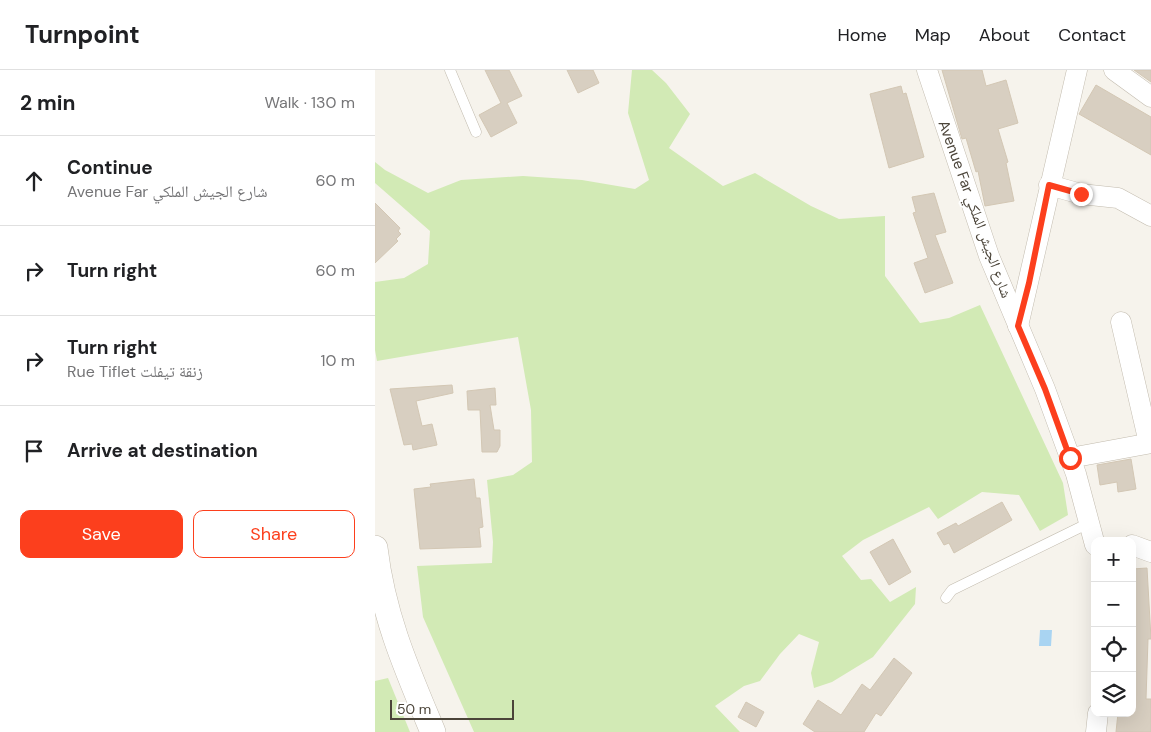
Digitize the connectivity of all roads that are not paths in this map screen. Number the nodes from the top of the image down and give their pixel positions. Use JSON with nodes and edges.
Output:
{"nodes":[{"id":1,"x":450,"y":70,"type":"edge"},
{"id":2,"x":927,"y":70,"type":"edge"},
{"id":3,"x":1077,"y":70,"type":"edge"},
{"id":4,"x":1114,"y":70,"type":"edge"},
{"id":5,"x":1151,"y":97,"type":"edge"},
{"id":6,"x":476,"y":132,"type":"dead end"},
{"id":7,"x":1049,"y":185,"type":"junction"},
{"id":8,"x":1151,"y":216,"type":"edge"},
{"id":9,"x":1121,"y":322,"type":"dead end"},
{"id":10,"x":1018,"y":326,"type":"junction"},
{"id":11,"x":1150,"y":443,"type":"edge"},
{"id":12,"x":1070,"y":458,"type":"junction"},
{"id":13,"x":1089,"y":522,"type":"junction"},
{"id":14,"x":1093,"y":537,"type":"edge"},
{"id":15,"x":1136,"y":546,"type":"edge"},
{"id":16,"x":375,"y":548,"type":"edge"},
{"id":17,"x":1151,"y":552,"type":"edge"},
{"id":18,"x":946,"y":598,"type":"dead end"},
{"id":19,"x":1098,"y":717,"type":"edge"},
{"id":20,"x":433,"y":732,"type":"edge"},
{"id":21,"x":1096,"y":732,"type":"edge"}],
"edges":[{"from":1,"to":6,"type":"lane"},
{"from":2,"to":10,"type":"street","name":"Avenue Far شارع الجيش الملكي"},
{"from":3,"to":7,"type":"street"},
{"from":4,"to":5,"type":"street"},
{"from":7,"to":8,"type":"street"},
{"from":7,"to":10,"type":"street"},
{"from":9,"to":11,"type":"street"},
{"from":10,"to":12,"type":"street","name":"Avenue Far شارع الجيش الملكي"},
{"from":11,"to":12,"type":"street"},
{"from":12,"to":13,"type":"street","name":"Avenue Far شارع الجيش الملكي"},
{"from":13,"to":14,"type":"street","name":"Avenue Far شارع الجيش الملكي"},
{"from":13,"to":18,"type":"lane"},
{"from":15,"to":17,"type":"street"},
{"from":16,"to":20,"type":"street"},
{"from":19,"to":21,"type":"street"}]}
